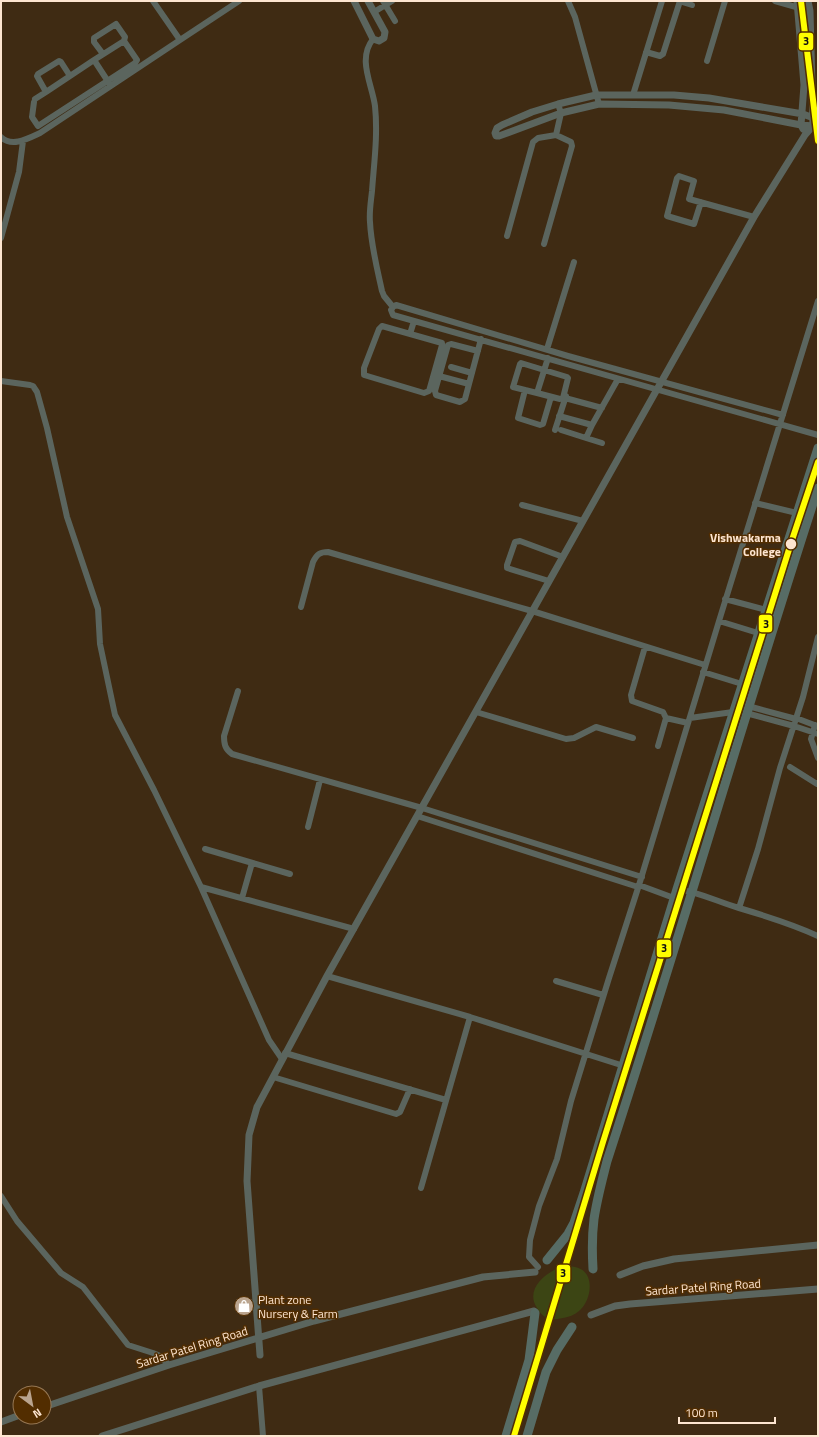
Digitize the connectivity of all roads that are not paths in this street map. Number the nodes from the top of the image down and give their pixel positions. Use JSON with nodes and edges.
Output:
{"nodes":[{"id":1,"x":153,"y":1,"type":"edge"},
{"id":2,"x":239,"y":1,"type":"edge"},
{"id":3,"x":354,"y":1,"type":"edge"},
{"id":4,"x":368,"y":1,"type":"edge"},
{"id":5,"x":392,"y":1,"type":"edge"},
{"id":6,"x":568,"y":1,"type":"edge"},
{"id":7,"x":662,"y":1,"type":"edge"},
{"id":8,"x":680,"y":1,"type":"edge"},
{"id":9,"x":725,"y":1,"type":"edge"},
{"id":10,"x":775,"y":1,"type":"edge"},
{"id":11,"x":808,"y":1,"type":"edge"},
{"id":12,"x":384,"y":3,"type":"edge"},
{"id":13,"x":798,"y":4,"type":"edge"},
{"id":14,"x":692,"y":5,"type":"dead end"},
{"id":15,"x":374,"y":12,"type":"junction"},
{"id":16,"x":810,"y":12,"type":"junction"},
{"id":17,"x":395,"y":21,"type":"dead end"},
{"id":18,"x":373,"y":39,"type":"junction"},
{"id":19,"x":124,"y":40,"type":"junction"},
{"id":20,"x":180,"y":40,"type":"junction"},
{"id":21,"x":646,"y":52,"type":"junction"},
{"id":22,"x":103,"y":54,"type":"junction"},
{"id":23,"x":94,"y":60,"type":"junction"},
{"id":24,"x":707,"y":61,"type":"dead end"},
{"id":25,"x":70,"y":76,"type":"junction"},
{"id":26,"x":109,"y":83,"type":"junction"},
{"id":27,"x":46,"y":92,"type":"junction"},
{"id":28,"x":596,"y":95,"type":"junction"},
{"id":29,"x":633,"y":95,"type":"junction"},
{"id":30,"x":674,"y":95,"type":"junction"},
{"id":31,"x":558,"y":104,"type":"junction"},
{"id":32,"x":599,"y":104,"type":"junction"},
{"id":33,"x":673,"y":105,"type":"junction"},
{"id":34,"x":562,"y":113,"type":"junction"},
{"id":35,"x":803,"y":114,"type":"junction"},
{"id":36,"x":816,"y":122,"type":"edge"},
{"id":37,"x":801,"y":125,"type":"junction"},
{"id":38,"x":40,"y":129,"type":"junction"},
{"id":39,"x":556,"y":135,"type":"junction"},
{"id":40,"x":805,"y":135,"type":"junction"},
{"id":41,"x":1,"y":137,"type":"edge"},
{"id":42,"x":23,"y":141,"type":"junction"},
{"id":43,"x":701,"y":202,"type":"junction"},
{"id":44,"x":754,"y":217,"type":"junction"},
{"id":45,"x":507,"y":236,"type":"dead end"},
{"id":46,"x":1,"y":238,"type":"edge"},
{"id":47,"x":544,"y":244,"type":"dead end"},
{"id":48,"x":574,"y":262,"type":"dead end"},
{"id":49,"x":818,"y":300,"type":"edge"},
{"id":50,"x":393,"y":307,"type":"junction"},
{"id":51,"x":414,"y":321,"type":"junction"},
{"id":52,"x":460,"y":333,"type":"junction"},
{"id":53,"x":410,"y":334,"type":"junction"},
{"id":54,"x":481,"y":339,"type":"junction"},
{"id":55,"x":456,"y":346,"type":"junction"},
{"id":56,"x":547,"y":349,"type":"junction"},
{"id":57,"x":478,"y":352,"type":"junction"},
{"id":58,"x":548,"y":358,"type":"junction"},
{"id":59,"x":451,"y":367,"type":"dead end"},
{"id":60,"x":544,"y":370,"type":"junction"},
{"id":61,"x":472,"y":372,"type":"junction"},
{"id":62,"x":439,"y":376,"type":"junction"},
{"id":63,"x":618,"y":379,"type":"junction"},
{"id":64,"x":1,"y":381,"type":"edge"},
{"id":65,"x":662,"y":381,"type":"junction"},
{"id":66,"x":570,"y":383,"type":"dead end"},
{"id":67,"x":469,"y":384,"type":"junction"},
{"id":68,"x":658,"y":389,"type":"junction"},
{"id":69,"x":525,"y":390,"type":"junction"},
{"id":70,"x":537,"y":393,"type":"junction"},
{"id":71,"x":551,"y":397,"type":"junction"},
{"id":72,"x":565,"y":398,"type":"junction"},
{"id":73,"x":602,"y":408,"type":"junction"},
{"id":74,"x":783,"y":415,"type":"junction"},
{"id":75,"x":559,"y":416,"type":"junction"},
{"id":76,"x":592,"y":425,"type":"junction"},
{"id":77,"x":779,"y":425,"type":"junction"},
{"id":78,"x":818,"y":435,"type":"edge"},
{"id":79,"x":586,"y":438,"type":"junction"},
{"id":80,"x":602,"y":443,"type":"dead end"},
{"id":81,"x":818,"y":448,"type":"edge"},
{"id":82,"x":818,"y":488,"type":"edge"},
{"id":83,"x":755,"y":503,"type":"junction"},
{"id":84,"x":522,"y":505,"type":"dead end"},
{"id":85,"x":797,"y":513,"type":"junction"},
{"id":86,"x":583,"y":521,"type":"junction"},
{"id":87,"x":563,"y":557,"type":"junction"},
{"id":88,"x":549,"y":581,"type":"junction"},
{"id":89,"x":725,"y":599,"type":"junction"},
{"id":90,"x":301,"y":607,"type":"dead end"},
{"id":91,"x":766,"y":610,"type":"junction"},
{"id":92,"x":532,"y":611,"type":"junction"},
{"id":93,"x":719,"y":621,"type":"junction"},
{"id":94,"x":758,"y":633,"type":"junction"},
{"id":95,"x":818,"y":636,"type":"edge"},
{"id":96,"x":645,"y":647,"type":"junction"},
{"id":97,"x":705,"y":665,"type":"junction"},
{"id":98,"x":703,"y":672,"type":"junction"},
{"id":99,"x":742,"y":684,"type":"junction"},
{"id":100,"x":238,"y":691,"type":"dead end"},
{"id":101,"x":747,"y":709,"type":"junction"},
{"id":102,"x":476,"y":712,"type":"junction"},
{"id":103,"x":733,"y":712,"type":"junction"},
{"id":104,"x":666,"y":718,"type":"junction"},
{"id":105,"x":796,"y":718,"type":"junction"},
{"id":106,"x":689,"y":721,"type":"junction"},
{"id":107,"x":816,"y":725,"type":"edge"},
{"id":108,"x":794,"y":726,"type":"junction"},
{"id":109,"x":815,"y":733,"type":"edge"},
{"id":110,"x":633,"y":738,"type":"dead end"},
{"id":111,"x":658,"y":746,"type":"dead end"},
{"id":112,"x":818,"y":758,"type":"edge"},
{"id":113,"x":790,"y":768,"type":"dead end"},
{"id":114,"x":320,"y":780,"type":"junction"},
{"id":115,"x":818,"y":784,"type":"edge"},
{"id":116,"x":422,"y":808,"type":"junction"},
{"id":117,"x":417,"y":816,"type":"junction"},
{"id":118,"x":308,"y":827,"type":"dead end"},
{"id":119,"x":205,"y":849,"type":"dead end"},
{"id":120,"x":252,"y":863,"type":"junction"},
{"id":121,"x":290,"y":874,"type":"dead end"},
{"id":122,"x":642,"y":877,"type":"junction"},
{"id":123,"x":639,"y":886,"type":"junction"},
{"id":124,"x":201,"y":887,"type":"junction"},
{"id":125,"x":692,"y":891,"type":"junction"},
{"id":126,"x":676,"y":893,"type":"junction"},
{"id":127,"x":242,"y":898,"type":"junction"},
{"id":128,"x":739,"y":908,"type":"junction"},
{"id":129,"x":354,"y":928,"type":"junction"},
{"id":130,"x":818,"y":936,"type":"edge"},
{"id":131,"x":326,"y":976,"type":"junction"},
{"id":132,"x":556,"y":981,"type":"dead end"},
{"id":133,"x":603,"y":995,"type":"junction"},
{"id":134,"x":470,"y":1017,"type":"junction"},
{"id":135,"x":586,"y":1054,"type":"junction"},
{"id":136,"x":283,"y":1056,"type":"junction"},
{"id":137,"x":624,"y":1066,"type":"junction"},
{"id":138,"x":273,"y":1077,"type":"junction"},
{"id":139,"x":410,"y":1089,"type":"junction"},
{"id":140,"x":446,"y":1100,"type":"junction"},
{"id":141,"x":421,"y":1188,"type":"dead end"},
{"id":142,"x":1,"y":1196,"type":"edge"},
{"id":143,"x":818,"y":1245,"type":"edge"},
{"id":144,"x":547,"y":1260,"type":"dead end"},
{"id":145,"x":536,"y":1269,"type":"joint"},
{"id":146,"x":593,"y":1269,"type":"dead end"},
{"id":147,"x":620,"y":1275,"type":"dead end"},
{"id":148,"x":818,"y":1289,"type":"edge"},
{"id":149,"x":535,"y":1312,"type":"joint"},
{"id":150,"x":591,"y":1315,"type":"dead end"},
{"id":151,"x":572,"y":1326,"type":"dead end"},
{"id":152,"x":259,"y":1338,"type":"junction"},
{"id":153,"x":260,"y":1355,"type":"dead end"},
{"id":154,"x":169,"y":1365,"type":"junction"},
{"id":155,"x":259,"y":1386,"type":"junction"},
{"id":156,"x":52,"y":1404,"type":"edge"},
{"id":157,"x":12,"y":1418,"type":"edge"},
{"id":158,"x":1,"y":1422,"type":"edge"},
{"id":159,"x":102,"y":1436,"type":"edge"},
{"id":160,"x":263,"y":1436,"type":"edge"},
{"id":161,"x":506,"y":1436,"type":"edge"},
{"id":162,"x":527,"y":1436,"type":"edge"}],
"edges":[{"from":1,"to":20,"type":"street"},
{"from":2,"to":20,"type":"street"},
{"from":3,"to":18,"type":"street"},
{"from":4,"to":15,"type":"street"},
{"from":5,"to":12,"type":"street"},
{"from":6,"to":28,"type":"street"},
{"from":7,"to":21,"type":"street"},
{"from":8,"to":14,"type":"street"},
{"from":8,"to":21,"type":"street"},
{"from":9,"to":24,"type":"street"},
{"from":10,"to":13,"type":"street"},
{"from":11,"to":16,"type":"street"},
{"from":12,"to":15,"type":"street"},
{"from":12,"to":17,"type":"street"},
{"from":13,"to":16,"type":"street"},
{"from":13,"to":35,"type":"street"},
{"from":15,"to":18,"type":"street"},
{"from":16,"to":36,"type":"street"},
{"from":18,"to":50,"type":"street"},
{"from":19,"to":22,"type":"street"},
{"from":19,"to":22,"type":"street"},
{"from":19,"to":26,"type":"street"},
{"from":20,"to":26,"type":"street"},
{"from":21,"to":29,"type":"street"},
{"from":22,"to":23,"type":"street"},
{"from":23,"to":25,"type":"street"},
{"from":23,"to":26,"type":"street"},
{"from":25,"to":27,"type":"street"},
{"from":25,"to":27,"type":"street"},
{"from":26,"to":38,"type":"street"},
{"from":27,"to":38,"type":"street"},
{"from":28,"to":29,"type":"street"},
{"from":28,"to":31,"type":"street"},
{"from":28,"to":32,"type":"street"},
{"from":29,"to":30,"type":"street"},
{"from":30,"to":33,"type":"street"},
{"from":30,"to":35,"type":"street"},
{"from":31,"to":34,"type":"street"},
{"from":31,"to":34,"type":"street"},
{"from":32,"to":33,"type":"street"},
{"from":32,"to":34,"type":"street"},
{"from":33,"to":37,"type":"street"},
{"from":34,"to":39,"type":"street"},
{"from":35,"to":36,"type":"street"},
{"from":35,"to":37,"type":"street"},
{"from":36,"to":37,"type":"street"},
{"from":36,"to":40,"type":"street"},
{"from":37,"to":40,"type":"street"},
{"from":38,"to":42,"type":"street"},
{"from":39,"to":45,"type":"street"},
{"from":39,"to":47,"type":"street"},
{"from":40,"to":44,"type":"street"},
{"from":41,"to":42,"type":"street"},
{"from":42,"to":46,"type":"street"},
{"from":43,"to":43,"type":"street"},
{"from":43,"to":44,"type":"street"},
{"from":44,"to":65,"type":"street"},
{"from":48,"to":56,"type":"street"},
{"from":49,"to":74,"type":"street"},
{"from":50,"to":51,"type":"street"},
{"from":50,"to":56,"type":"street"},
{"from":51,"to":52,"type":"street"},
{"from":51,"to":53,"type":"street"},
{"from":52,"to":54,"type":"street"},
{"from":52,"to":55,"type":"street"},
{"from":53,"to":53,"type":"street"},
{"from":54,"to":57,"type":"street"},
{"from":54,"to":58,"type":"street"},
{"from":55,"to":57,"type":"street"},
{"from":55,"to":62,"type":"street"},
{"from":56,"to":65,"type":"street"},
{"from":57,"to":61,"type":"street"},
{"from":58,"to":60,"type":"street"},
{"from":58,"to":63,"type":"street"},
{"from":59,"to":61,"type":"street"},
{"from":60,"to":69,"type":"street"},
{"from":60,"to":70,"type":"street"},
{"from":60,"to":71,"type":"street"},
{"from":61,"to":67,"type":"street"},
{"from":62,"to":67,"type":"street"},
{"from":62,"to":67,"type":"street"},
{"from":63,"to":68,"type":"street"},
{"from":63,"to":73,"type":"street"},
{"from":64,"to":124,"type":"street"},
{"from":65,"to":68,"type":"street"},
{"from":65,"to":74,"type":"street"},
{"from":66,"to":72,"type":"street"},
{"from":68,"to":77,"type":"street"},
{"from":68,"to":86,"type":"street"},
{"from":69,"to":70,"type":"street"},
{"from":69,"to":71,"type":"street"},
{"from":70,"to":71,"type":"street"},
{"from":72,"to":73,"type":"street"},
{"from":72,"to":75,"type":"street"},
{"from":73,"to":76,"type":"street"},
{"from":74,"to":77,"type":"street"},
{"from":75,"to":76,"type":"street"},
{"from":75,"to":79,"type":"street"},
{"from":76,"to":79,"type":"street"},
{"from":77,"to":78,"type":"street"},
{"from":77,"to":83,"type":"street"},
{"from":79,"to":80,"type":"street"},
{"from":81,"to":85,"type":"main road"},
{"from":82,"to":101,"type":"main road"},
{"from":83,"to":85,"type":"street"},
{"from":83,"to":89,"type":"street"},
{"from":84,"to":86,"type":"street"},
{"from":85,"to":91,"type":"main road"},
{"from":86,"to":87,"type":"street"},
{"from":87,"to":88,"type":"street"},
{"from":87,"to":88,"type":"street"},
{"from":88,"to":92,"type":"street"},
{"from":89,"to":91,"type":"street"},
{"from":89,"to":93,"type":"street"},
{"from":90,"to":92,"type":"street"},
{"from":91,"to":94,"type":"main road"},
{"from":92,"to":96,"type":"street"},
{"from":92,"to":102,"type":"street"},
{"from":93,"to":94,"type":"street"},
{"from":93,"to":97,"type":"street"},
{"from":94,"to":99,"type":"main road"},
{"from":95,"to":105,"type":"street"},
{"from":96,"to":97,"type":"street"},
{"from":96,"to":104,"type":"street"},
{"from":97,"to":98,"type":"street"},
{"from":98,"to":99,"type":"street"},
{"from":98,"to":106,"type":"street"},
{"from":99,"to":103,"type":"main road"},
{"from":100,"to":114,"type":"street"},
{"from":101,"to":105,"type":"street"},
{"from":101,"to":108,"type":"street"},
{"from":101,"to":125,"type":"main road"},
{"from":102,"to":110,"type":"street"},
{"from":102,"to":116,"type":"street"},
{"from":103,"to":106,"type":"street"},
{"from":103,"to":126,"type":"main road"},
{"from":104,"to":106,"type":"street"},
{"from":104,"to":111,"type":"street"},
{"from":105,"to":107,"type":"street"},
{"from":105,"to":108,"type":"street"},
{"from":106,"to":122,"type":"street"},
{"from":107,"to":109,"type":"street"},
{"from":108,"to":109,"type":"street"},
{"from":108,"to":128,"type":"street"},
{"from":109,"to":112,"type":"street"},
{"from":113,"to":115,"type":"street"},
{"from":114,"to":116,"type":"street"},
{"from":114,"to":118,"type":"street"},
{"from":116,"to":117,"type":"street"},
{"from":116,"to":122,"type":"street"},
{"from":117,"to":123,"type":"street"},
{"from":117,"to":129,"type":"street"},
{"from":119,"to":120,"type":"street"},
{"from":120,"to":121,"type":"street"},
{"from":120,"to":127,"type":"street"},
{"from":122,"to":123,"type":"street"},
{"from":123,"to":126,"type":"street"},
{"from":123,"to":133,"type":"street"},
{"from":124,"to":127,"type":"street"},
{"from":124,"to":136,"type":"street"},
{"from":125,"to":126,"type":"street"},
{"from":125,"to":128,"type":"street"},
{"from":125,"to":146,"type":"main road"},
{"from":126,"to":137,"type":"main road"},
{"from":127,"to":129,"type":"street"},
{"from":128,"to":130,"type":"street"},
{"from":129,"to":131,"type":"street"},
{"from":131,"to":134,"type":"street"},
{"from":131,"to":136,"type":"street"},
{"from":132,"to":133,"type":"street"},
{"from":133,"to":135,"type":"street"},
{"from":134,"to":135,"type":"street"},
{"from":134,"to":140,"type":"street"},
{"from":135,"to":137,"type":"street"},
{"from":135,"to":145,"type":"street"},
{"from":136,"to":138,"type":"street"},
{"from":136,"to":139,"type":"street"},
{"from":137,"to":144,"type":"main road"},
{"from":138,"to":139,"type":"street"},
{"from":138,"to":152,"type":"street"},
{"from":139,"to":140,"type":"street"},
{"from":140,"to":141,"type":"street"},
{"from":142,"to":154,"type":"street"},
{"from":143,"to":147,"type":"street","name":"Sardar Patel Ring Road"},
{"from":145,"to":152,"type":"street","name":"Sardar Patel Ring Road"},
{"from":148,"to":150,"type":"street","name":"Sardar Patel Ring Road"},
{"from":149,"to":155,"type":"street"},
{"from":149,"to":161,"type":"main road"},
{"from":151,"to":162,"type":"main road"},
{"from":152,"to":153,"type":"street"},
{"from":152,"to":154,"type":"street","name":"Sardar Patel Ring Road"},
{"from":154,"to":156,"type":"street","name":"Sardar Patel Ring Road"},
{"from":155,"to":159,"type":"street"},
{"from":155,"to":160,"type":"street"},
{"from":157,"to":158,"type":"street"}]}
